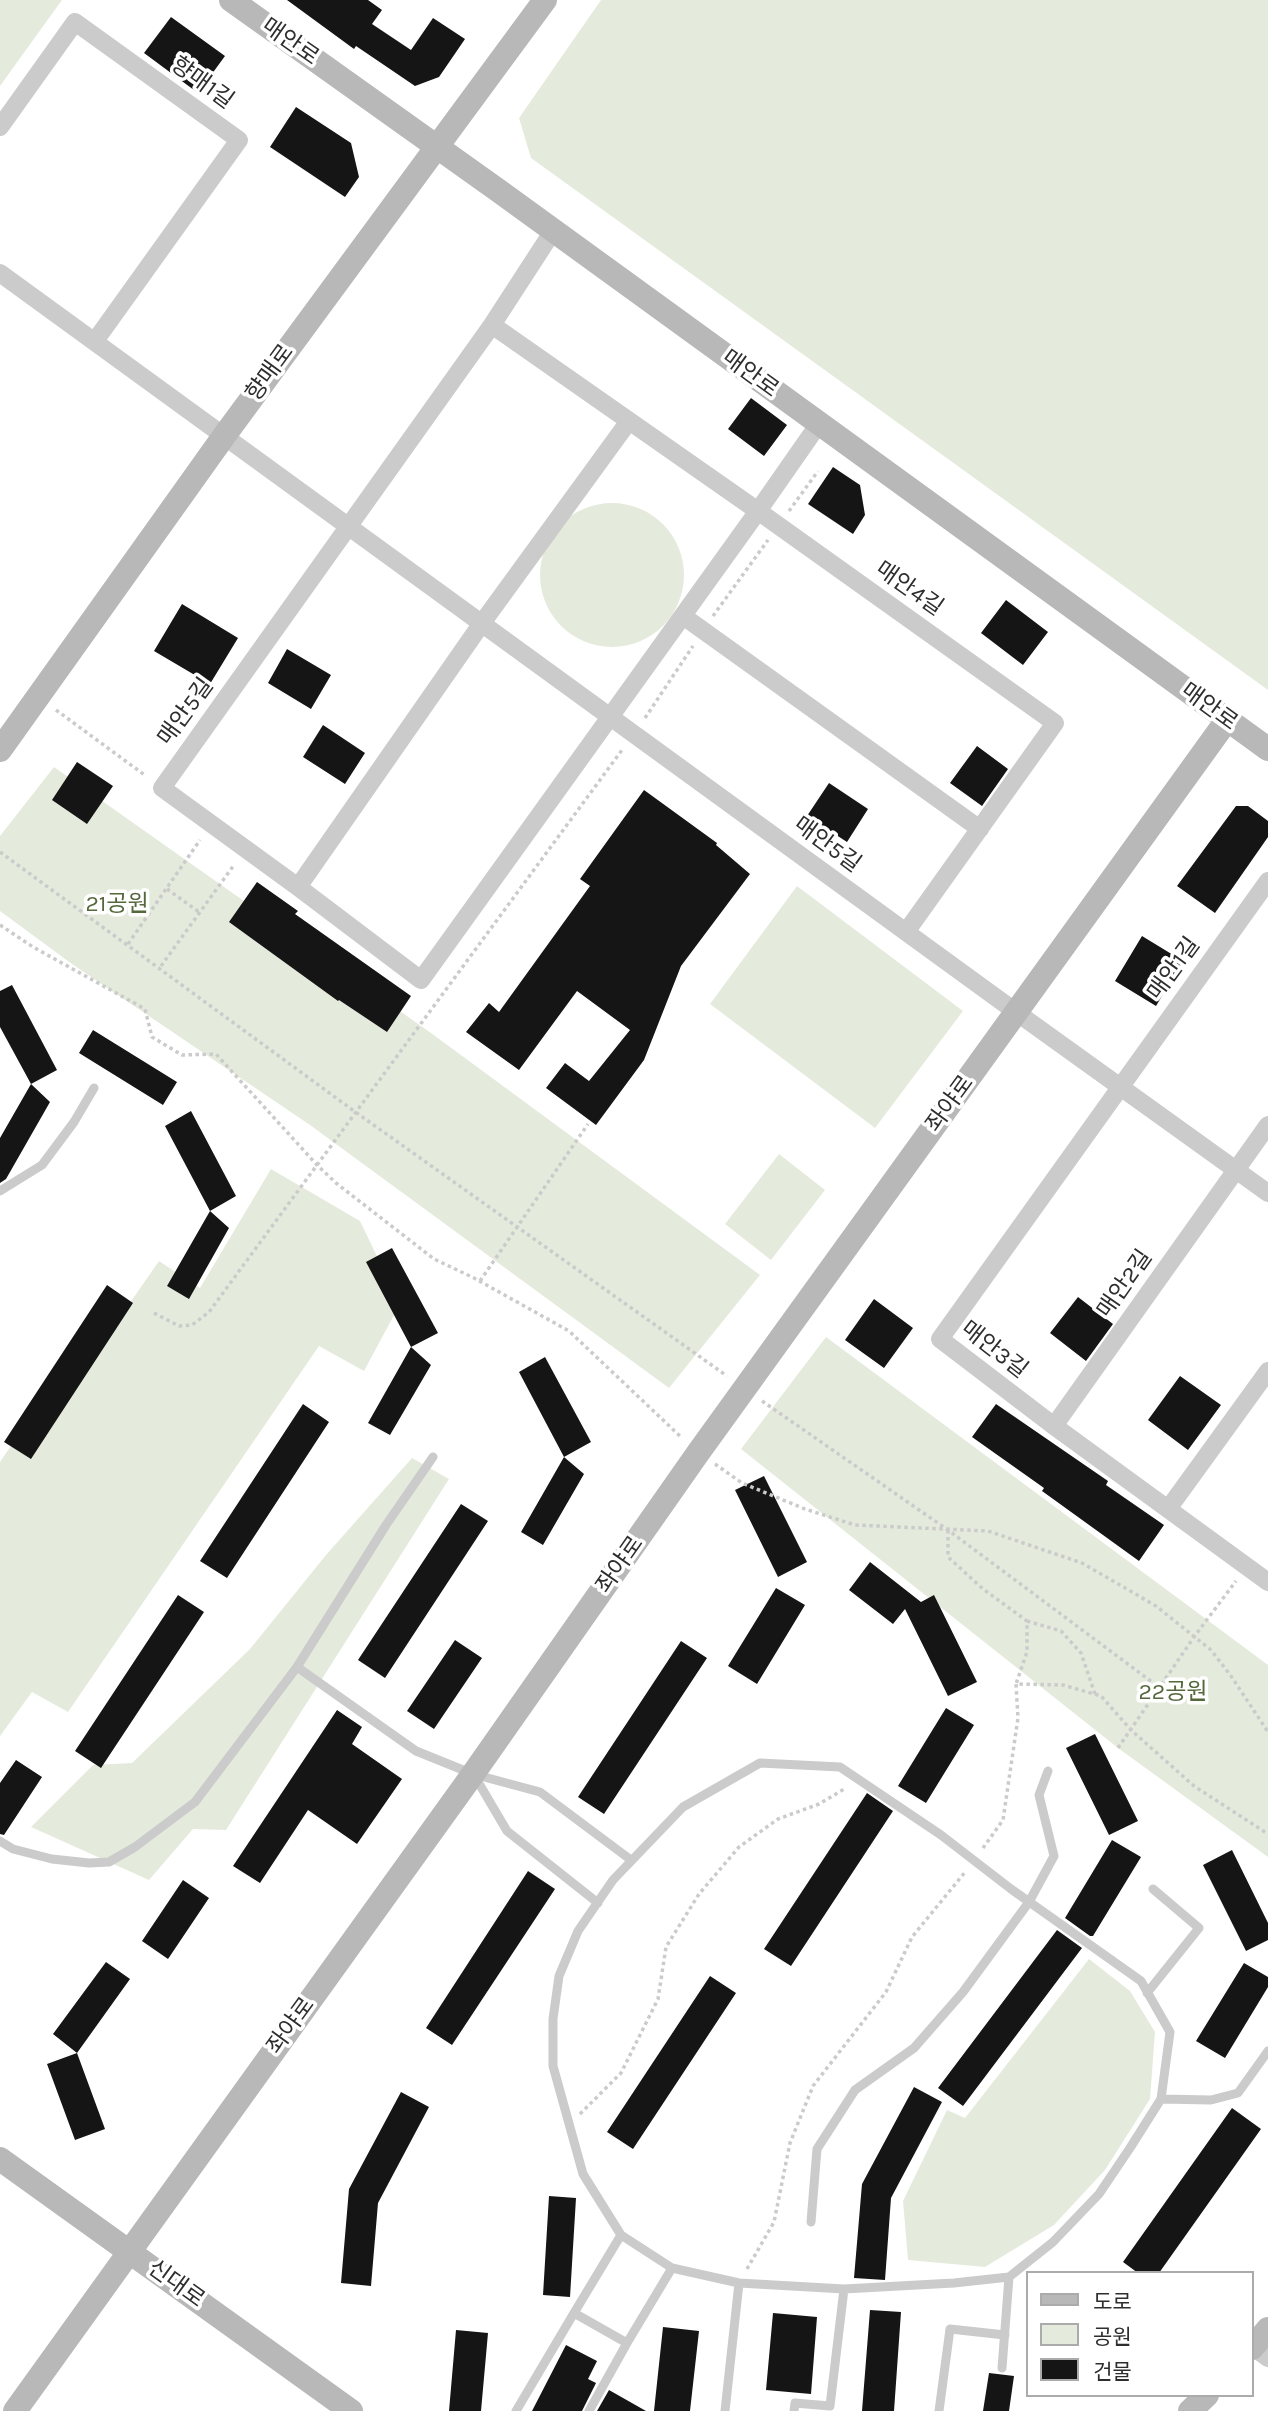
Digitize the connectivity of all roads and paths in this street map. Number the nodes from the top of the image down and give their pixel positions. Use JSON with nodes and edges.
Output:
{"nodes":[{"id":1,"x":231,"y":0,"type":"edge"},
{"id":2,"x":545,"y":0,"type":"edge"},
{"id":3,"x":0,"y":127,"type":"edge"},
{"id":4,"x":436,"y":146,"type":"junction"},
{"id":5,"x":553,"y":231,"type":"junction"},
{"id":6,"x":0,"y":273,"type":"edge"},
{"id":7,"x":492,"y":325,"type":"junction"},
{"id":8,"x":95,"y":341,"type":"junction"},
{"id":9,"x":629,"y":421,"type":"junction"},
{"id":10,"x":818,"y":425,"type":"junction"},
{"id":11,"x":224,"y":436,"type":"junction"},
{"id":12,"x":818,"y":471,"type":"dead end"},
{"id":13,"x":758,"y":511,"type":"junction"},
{"id":14,"x":777,"y":526,"type":"junction"},
{"id":15,"x":350,"y":527,"type":"junction"},
{"id":16,"x":683,"y":616,"type":"junction"},
{"id":17,"x":482,"y":623,"type":"junction"},
{"id":18,"x":704,"y":630,"type":"junction"},
{"id":19,"x":38,"y":697,"type":"junction"},
{"id":20,"x":611,"y":717,"type":"junction"},
{"id":21,"x":1227,"y":720,"type":"junction"},
{"id":22,"x":634,"y":734,"type":"junction"},
{"id":23,"x":1268,"y":749,"type":"edge"},
{"id":24,"x":0,"y":750,"type":"edge"},
{"id":25,"x":162,"y":788,"type":"junction"},
{"id":26,"x":211,"y":824,"type":"junction"},
{"id":27,"x":980,"y":829,"type":"junction"},
{"id":28,"x":246,"y":849,"type":"junction"},
{"id":29,"x":0,"y":852,"type":"edge"},
{"id":30,"x":1268,"y":881,"type":"edge"},
{"id":31,"x":298,"y":887,"type":"junction"},
{"id":32,"x":167,"y":889,"type":"junction"},
{"id":33,"x":199,"y":913,"type":"junction"},
{"id":34,"x":0,"y":925,"type":"edge"},
{"id":35,"x":906,"y":932,"type":"junction"},
{"id":36,"x":128,"y":944,"type":"junction"},
{"id":37,"x":160,"y":967,"type":"junction"},
{"id":38,"x":1016,"y":1012,"type":"junction"},
{"id":39,"x":1120,"y":1086,"type":"junction"},
{"id":40,"x":94,"y":1088,"type":"dead end"},
{"id":41,"x":354,"y":1111,"type":"junction"},
{"id":42,"x":588,"y":1124,"type":"dead end"},
{"id":43,"x":1268,"y":1125,"type":"edge"},
{"id":44,"x":317,"y":1165,"type":"junction"},
{"id":45,"x":1236,"y":1170,"type":"junction"},
{"id":46,"x":0,"y":1191,"type":"edge"},
{"id":47,"x":1268,"y":1193,"type":"edge"},
{"id":48,"x":517,"y":1227,"type":"junction"},
{"id":49,"x":480,"y":1281,"type":"junction"},
{"id":50,"x":154,"y":1313,"type":"dead end"},
{"id":51,"x":688,"y":1348,"type":"dead end"},
{"id":52,"x":1268,"y":1371,"type":"edge"},
{"id":53,"x":793,"y":1423,"type":"dead end"},
{"id":54,"x":1054,"y":1426,"type":"junction"},
{"id":55,"x":698,"y":1453,"type":"junction"},
{"id":56,"x":433,"y":1458,"type":"dead end"},
{"id":57,"x":1168,"y":1509,"type":"junction"},
{"id":58,"x":948,"y":1530,"type":"junction"},
{"id":59,"x":1247,"y":1567,"type":"junction"},
{"id":60,"x":1268,"y":1582,"type":"edge"},
{"id":61,"x":1027,"y":1621,"type":"junction"},
{"id":62,"x":1194,"y":1636,"type":"junction"},
{"id":63,"x":297,"y":1668,"type":"junction"},
{"id":64,"x":1016,"y":1684,"type":"junction"},
{"id":65,"x":1160,"y":1688,"type":"junction"},
{"id":66,"x":1095,"y":1694,"type":"junction"},
{"id":67,"x":1131,"y":1730,"type":"junction"},
{"id":68,"x":1268,"y":1732,"type":"edge"},
{"id":69,"x":1118,"y":1748,"type":"dead end"},
{"id":70,"x":1048,"y":1772,"type":"dead end"},
{"id":71,"x":473,"y":1774,"type":"junction"},
{"id":72,"x":860,"y":1781,"type":"junction"},
{"id":73,"x":1268,"y":1833,"type":"edge"},
{"id":74,"x":0,"y":1841,"type":"edge"},
{"id":75,"x":631,"y":1860,"type":"junction"},
{"id":76,"x":975,"y":1861,"type":"junction"},
{"id":77,"x":1153,"y":1889,"type":"dead end"},
{"id":78,"x":1029,"y":1902,"type":"junction"},
{"id":79,"x":598,"y":1903,"type":"junction"},
{"id":80,"x":1147,"y":1993,"type":"junction"},
{"id":81,"x":1268,"y":2051,"type":"edge"},
{"id":82,"x":1161,"y":2099,"type":"junction"},
{"id":83,"x":569,"y":2125,"type":"junction"},
{"id":84,"x":0,"y":2159,"type":"edge"},
{"id":85,"x":811,"y":2222,"type":"dead end"},
{"id":86,"x":621,"y":2235,"type":"junction"},
{"id":87,"x":129,"y":2250,"type":"junction"},
{"id":88,"x":672,"y":2268,"type":"junction"},
{"id":89,"x":1009,"y":2277,"type":"junction"},
{"id":90,"x":739,"y":2283,"type":"junction"},
{"id":91,"x":844,"y":2288,"type":"junction"},
{"id":92,"x":574,"y":2313,"type":"junction"},
{"id":93,"x":1268,"y":2329,"type":"edge"},
{"id":94,"x":1004,"y":2335,"type":"junction"},
{"id":95,"x":626,"y":2343,"type":"junction"},
{"id":96,"x":1254,"y":2346,"type":"edge"},
{"id":97,"x":1002,"y":2368,"type":"dead end"},
{"id":98,"x":1205,"y":2397,"type":"edge"},
{"id":99,"x":15,"y":2411,"type":"edge"},
{"id":100,"x":351,"y":2411,"type":"edge"},
{"id":101,"x":516,"y":2411,"type":"edge"},
{"id":102,"x":589,"y":2411,"type":"edge"},
{"id":103,"x":725,"y":2411,"type":"edge"},
{"id":104,"x":794,"y":2411,"type":"edge"},
{"id":105,"x":939,"y":2411,"type":"edge"},
{"id":106,"x":1190,"y":2411,"type":"edge"}],
"edges":[{"from":1,"to":4,"type":"street","name":"매안로"},
{"from":2,"to":4,"type":"street","name":"향매로"},
{"from":3,"to":8,"type":"street","name":"향매1길"},
{"from":4,"to":5,"type":"street","name":"매안로"},
{"from":4,"to":11,"type":"street","name":"향매로"},
{"from":5,"to":7,"type":"street"},
{"from":5,"to":10,"type":"street","name":"매안로"},
{"from":6,"to":8,"type":"street"},
{"from":7,"to":9,"type":"street","name":"매안4길"},
{"from":7,"to":15,"type":"street"},
{"from":8,"to":11,"type":"street"},
{"from":9,"to":13,"type":"street","name":"매안4길"},
{"from":9,"to":17,"type":"street"},
{"from":10,"to":13,"type":"street"},
{"from":10,"to":21,"type":"street","name":"매안로"},
{"from":11,"to":15,"type":"street","name":"매안5길"},
{"from":11,"to":19,"type":"street","name":"향매로"},
{"from":12,"to":14,"type":"path"},
{"from":13,"to":14,"type":"street","name":"매안4길"},
{"from":13,"to":16,"type":"street"},
{"from":14,"to":18,"type":"path"},
{"from":14,"to":27,"type":"street","name":"매안4길"},
{"from":15,"to":17,"type":"street","name":"매안5길"},
{"from":15,"to":25,"type":"street","name":"매안5길"},
{"from":16,"to":18,"type":"street"},
{"from":16,"to":20,"type":"street"},
{"from":17,"to":20,"type":"street","name":"매안5길"},
{"from":17,"to":31,"type":"street"},
{"from":18,"to":22,"type":"path"},
{"from":18,"to":27,"type":"street"},
{"from":19,"to":24,"type":"street","name":"향매로"},
{"from":19,"to":25,"type":"path"},
{"from":20,"to":22,"type":"street","name":"매안5길"},
{"from":20,"to":31,"type":"street"},
{"from":21,"to":23,"type":"street","name":"매안로"},
{"from":21,"to":38,"type":"street","name":"좌야로"},
{"from":22,"to":35,"type":"street","name":"매안5길"},
{"from":22,"to":41,"type":"path"},
{"from":25,"to":26,"type":"street"},
{"from":26,"to":28,"type":"street"},
{"from":26,"to":32,"type":"path"},
{"from":27,"to":35,"type":"street","name":"매안4길"},
{"from":28,"to":31,"type":"street"},
{"from":28,"to":33,"type":"path"},
{"from":29,"to":36,"type":"path"},
{"from":30,"to":39,"type":"street","name":"매안1길"},
{"from":32,"to":33,"type":"path"},
{"from":32,"to":36,"type":"path"},
{"from":33,"to":37,"type":"path"},
{"from":34,"to":44,"type":"path"},
{"from":35,"to":38,"type":"street","name":"매안5길"},
{"from":36,"to":37,"type":"path"},
{"from":37,"to":41,"type":"path"},
{"from":38,"to":39,"type":"street"},
{"from":38,"to":55,"type":"street","name":"좌야로"},
{"from":39,"to":45,"type":"street"},
{"from":39,"to":54,"type":"street","name":"매안3길"},
{"from":40,"to":46,"type":"lane"},
{"from":41,"to":44,"type":"path"},
{"from":41,"to":48,"type":"path"},
{"from":42,"to":48,"type":"path"},
{"from":43,"to":45,"type":"street","name":"매안2길"},
{"from":44,"to":49,"type":"path"},
{"from":44,"to":50,"type":"path"},
{"from":45,"to":47,"type":"street"},
{"from":45,"to":54,"type":"street","name":"매안2길"},
{"from":48,"to":49,"type":"path"},
{"from":48,"to":51,"type":"path"},
{"from":49,"to":55,"type":"path"},
{"from":52,"to":57,"type":"street"},
{"from":53,"to":58,"type":"path"},
{"from":54,"to":57,"type":"street","name":"매안3길"},
{"from":55,"to":58,"type":"path"},
{"from":55,"to":71,"type":"street","name":"좌야로"},
{"from":56,"to":63,"type":"lane"},
{"from":57,"to":59,"type":"street","name":"매안3길"},
{"from":58,"to":61,"type":"path"},
{"from":58,"to":62,"type":"path"},
{"from":58,"to":65,"type":"path"},
{"from":59,"to":60,"type":"street","name":"매안3길"},
{"from":59,"to":62,"type":"path"},
{"from":61,"to":64,"type":"path"},
{"from":61,"to":66,"type":"path"},
{"from":62,"to":65,"type":"path"},
{"from":62,"to":68,"type":"path"},
{"from":63,"to":71,"type":"lane"},
{"from":63,"to":74,"type":"lane"},
{"from":64,"to":66,"type":"path"},
{"from":64,"to":76,"type":"path"},
{"from":65,"to":67,"type":"path"},
{"from":66,"to":67,"type":"path"},
{"from":67,"to":69,"type":"path"},
{"from":67,"to":73,"type":"path"},
{"from":70,"to":78,"type":"lane"},
{"from":71,"to":75,"type":"lane"},
{"from":71,"to":79,"type":"lane"},
{"from":71,"to":87,"type":"street","name":"좌야로"},
{"from":72,"to":75,"type":"lane"},
{"from":72,"to":76,"type":"lane"},
{"from":72,"to":83,"type":"path"},
{"from":75,"to":79,"type":"lane"},
{"from":76,"to":78,"type":"lane"},
{"from":76,"to":90,"type":"path"},
{"from":77,"to":80,"type":"lane"},
{"from":78,"to":80,"type":"lane"},
{"from":78,"to":85,"type":"lane"},
{"from":79,"to":83,"type":"lane"},
{"from":80,"to":82,"type":"lane"},
{"from":81,"to":82,"type":"lane"},
{"from":82,"to":89,"type":"lane"},
{"from":83,"to":86,"type":"lane"},
{"from":84,"to":87,"type":"street","name":"신대로"},
{"from":86,"to":88,"type":"lane"},
{"from":86,"to":92,"type":"lane"},
{"from":87,"to":99,"type":"street","name":"좌야로"},
{"from":87,"to":100,"type":"street","name":"신대로"},
{"from":88,"to":90,"type":"lane"},
{"from":88,"to":95,"type":"lane"},
{"from":89,"to":91,"type":"lane"},
{"from":89,"to":94,"type":"lane"},
{"from":90,"to":91,"type":"lane"},
{"from":90,"to":103,"type":"lane"},
{"from":91,"to":104,"type":"lane"},
{"from":92,"to":95,"type":"lane"},
{"from":92,"to":101,"type":"lane"},
{"from":93,"to":96,"type":"street"},
{"from":94,"to":97,"type":"lane"},
{"from":94,"to":105,"type":"lane"},
{"from":95,"to":102,"type":"lane"},
{"from":98,"to":106,"type":"street"}]}
